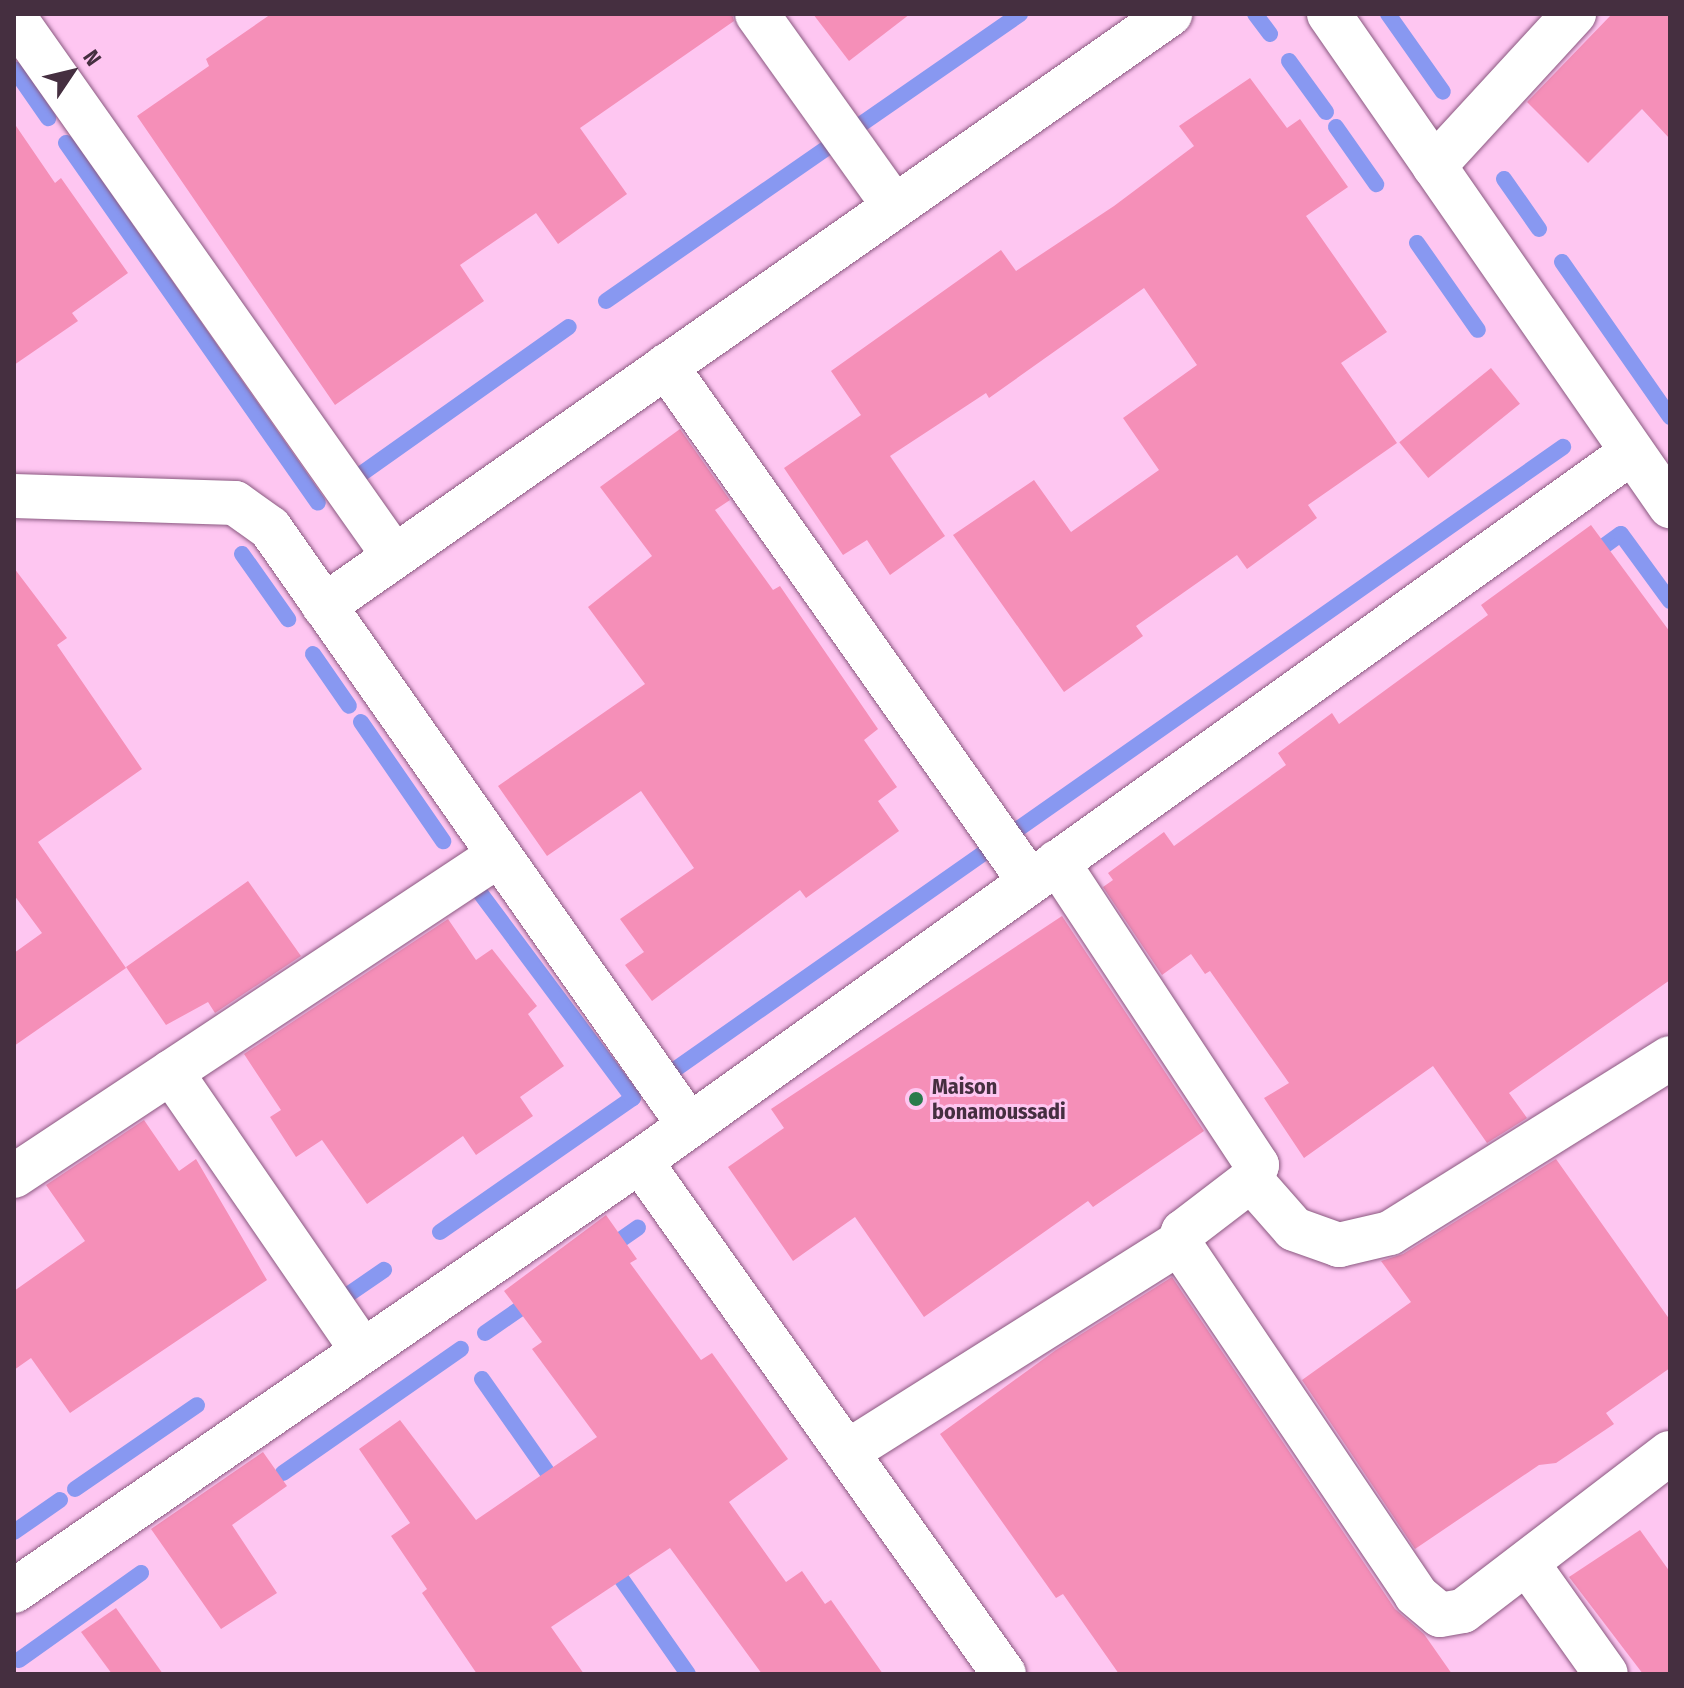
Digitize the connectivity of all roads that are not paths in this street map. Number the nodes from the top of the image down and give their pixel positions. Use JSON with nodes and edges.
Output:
{"nodes":[{"id":1,"x":757,"y":14,"type":"edge"},
{"id":2,"x":1170,"y":14,"type":"edge"},
{"id":3,"x":1329,"y":14,"type":"edge"},
{"id":4,"x":1574,"y":14,"type":"edge"},
{"id":5,"x":14,"y":17,"type":"edge"},
{"id":6,"x":1434,"y":166,"type":"junction"},
{"id":7,"x":894,"y":206,"type":"junction"},
{"id":8,"x":666,"y":366,"type":"junction"},
{"id":9,"x":1656,"y":475,"type":"edge"},
{"id":10,"x":14,"y":496,"type":"edge"},
{"id":11,"x":394,"y":556,"type":"junction"},
{"id":12,"x":324,"y":606,"type":"junction"},
{"id":13,"x":499,"y":855,"type":"junction"},
{"id":14,"x":1043,"y":872,"type":"junction"},
{"id":15,"x":1670,"y":1058,"type":"edge"},
{"id":16,"x":171,"y":1072,"type":"junction"},
{"id":17,"x":689,"y":1125,"type":"junction"},
{"id":18,"x":19,"y":1161,"type":"edge"},
{"id":19,"x":640,"y":1161,"type":"junction"},
{"id":20,"x":1251,"y":1180,"type":"junction"},
{"id":21,"x":1179,"y":1243,"type":"junction"},
{"id":22,"x":362,"y":1350,"type":"junction"},
{"id":23,"x":847,"y":1452,"type":"junction"},
{"id":24,"x":1670,"y":1453,"type":"edge"},
{"id":25,"x":1527,"y":1563,"type":"junction"},
{"id":26,"x":14,"y":1591,"type":"edge"},
{"id":27,"x":1004,"y":1674,"type":"edge"},
{"id":28,"x":1606,"y":1674,"type":"edge"}],
"edges":[{"from":1,"to":7,"type":"street"},
{"from":2,"to":7,"type":"street"},
{"from":3,"to":6,"type":"street"},
{"from":4,"to":6,"type":"street"},
{"from":5,"to":11,"type":"street"},
{"from":6,"to":9,"type":"street"},
{"from":7,"to":8,"type":"street"},
{"from":8,"to":11,"type":"street"},
{"from":8,"to":14,"type":"street"},
{"from":9,"to":14,"type":"street"},
{"from":10,"to":12,"type":"street"},
{"from":11,"to":12,"type":"street"},
{"from":12,"to":13,"type":"street"},
{"from":13,"to":16,"type":"street"},
{"from":13,"to":17,"type":"street"},
{"from":14,"to":17,"type":"street"},
{"from":14,"to":20,"type":"street"},
{"from":15,"to":20,"type":"street"},
{"from":16,"to":18,"type":"street"},
{"from":16,"to":22,"type":"street"},
{"from":17,"to":19,"type":"street"},
{"from":19,"to":22,"type":"street"},
{"from":19,"to":23,"type":"street"},
{"from":20,"to":21,"type":"street"},
{"from":21,"to":23,"type":"street"},
{"from":21,"to":25,"type":"street"},
{"from":22,"to":26,"type":"street"},
{"from":23,"to":27,"type":"street"},
{"from":24,"to":25,"type":"street"},
{"from":25,"to":28,"type":"street"}]}
